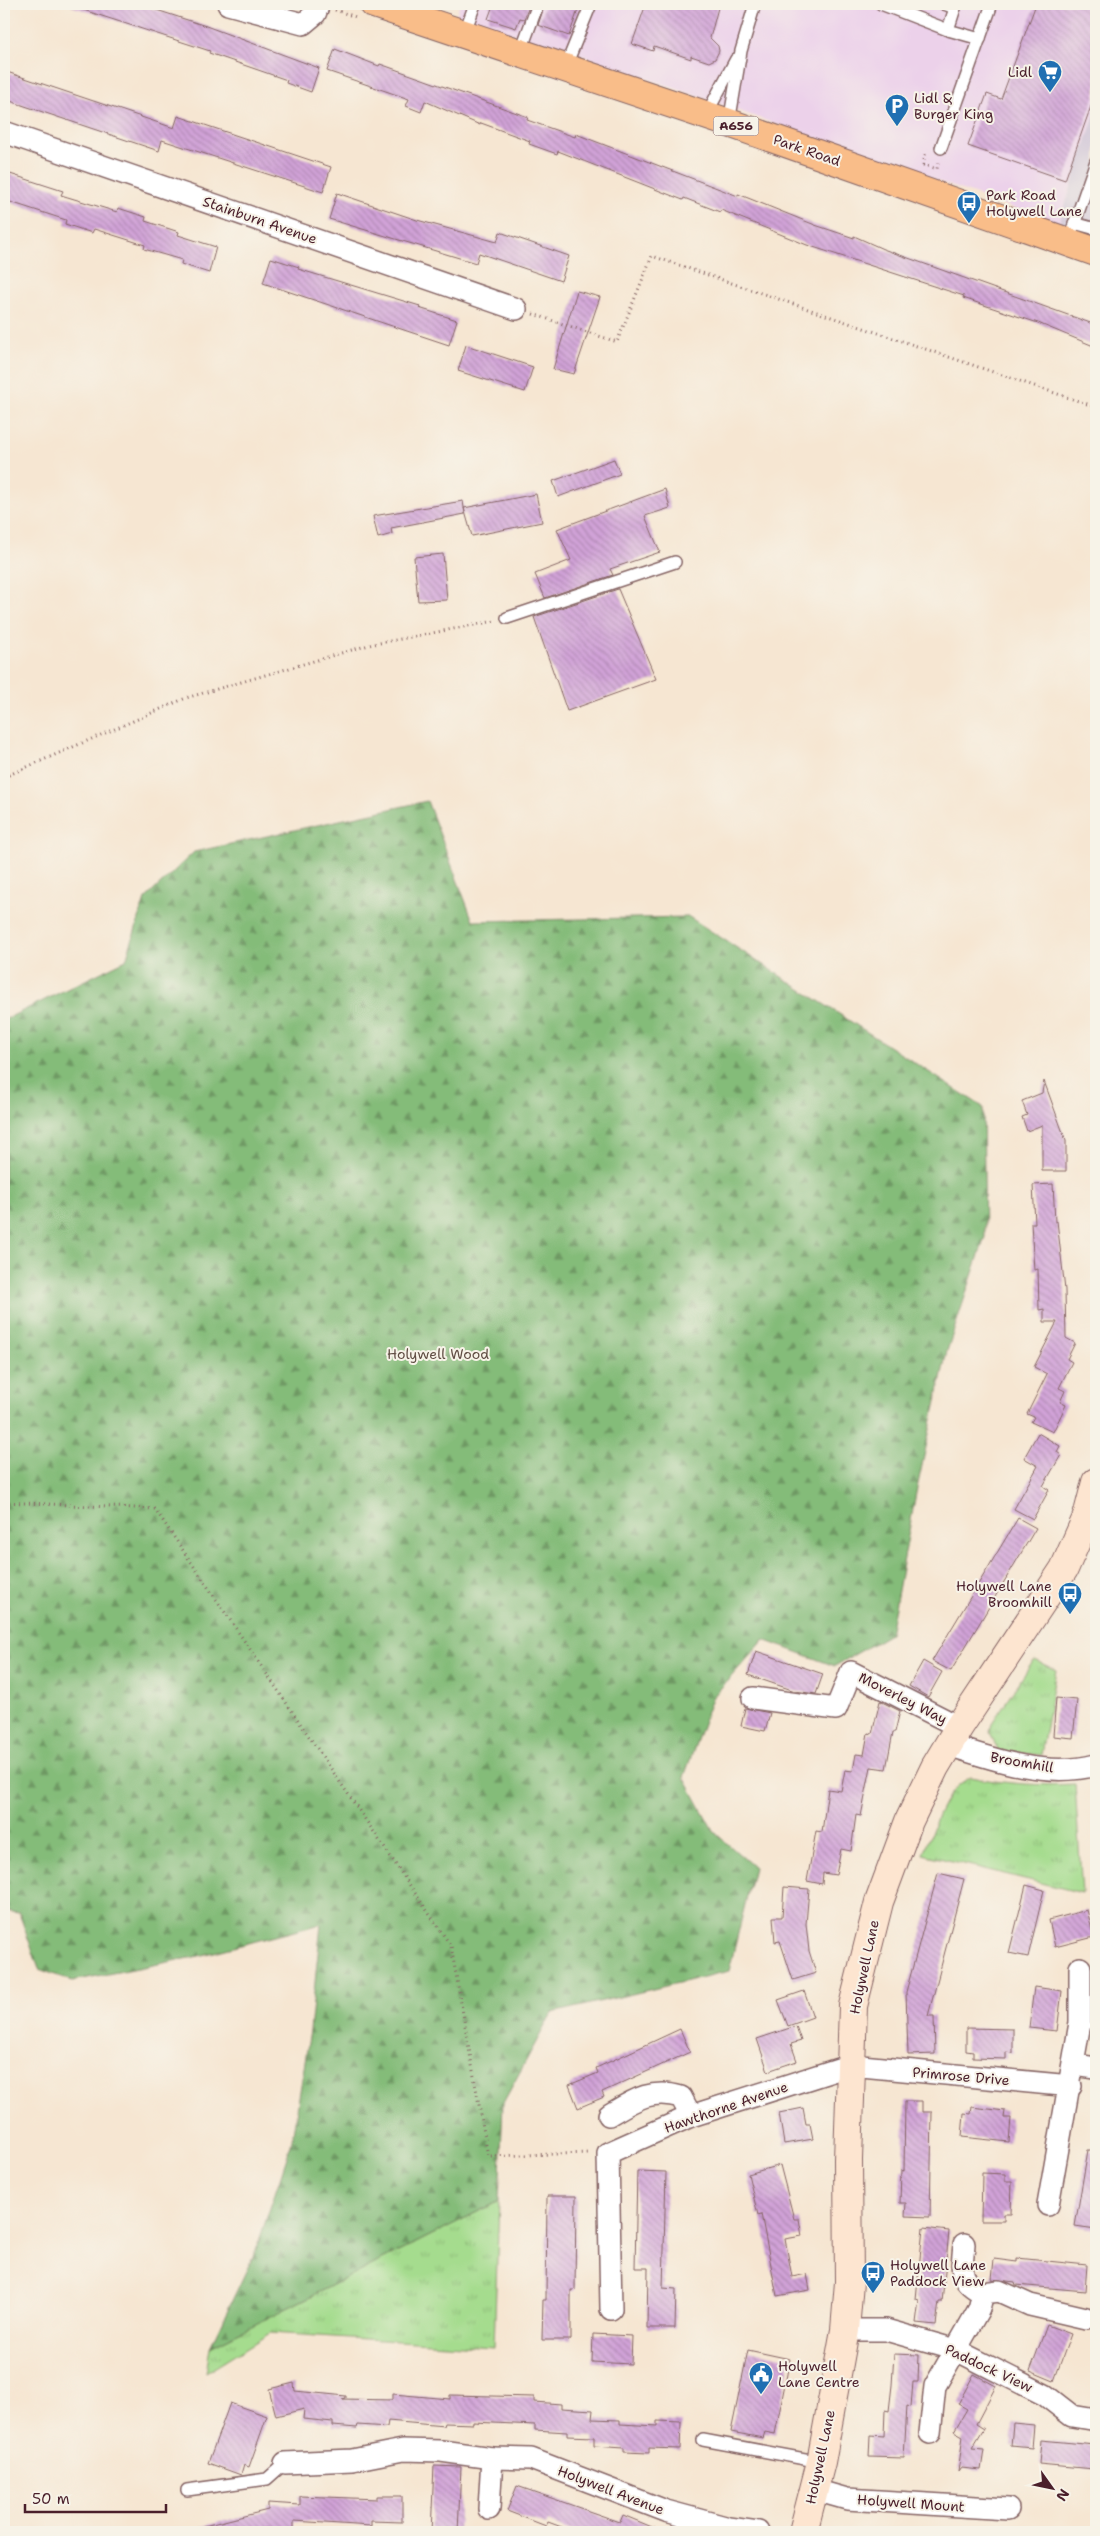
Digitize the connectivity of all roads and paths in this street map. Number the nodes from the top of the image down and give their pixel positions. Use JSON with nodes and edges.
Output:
{"nodes":[{"id":1,"x":228,"y":4,"type":"edge"},
{"id":2,"x":319,"y":4,"type":"edge"},
{"id":3,"x":374,"y":4,"type":"edge"},
{"id":4,"x":474,"y":4,"type":"edge"},
{"id":5,"x":538,"y":4,"type":"edge"},
{"id":6,"x":591,"y":4,"type":"edge"},
{"id":7,"x":755,"y":4,"type":"edge"},
{"id":8,"x":881,"y":4,"type":"edge"},
{"id":9,"x":992,"y":4,"type":"edge"},
{"id":10,"x":952,"y":5,"type":"edge"},
{"id":11,"x":948,"y":30,"type":"junction"},
{"id":12,"x":464,"y":34,"type":"junction"},
{"id":13,"x":980,"y":39,"type":"junction"},
{"id":14,"x":741,"y":51,"type":"junction"},
{"id":15,"x":520,"y":53,"type":"junction"},
{"id":16,"x":565,"y":68,"type":"junction"},
{"id":17,"x":718,"y":119,"type":"junction"},
{"id":18,"x":4,"y":132,"type":"edge"},
{"id":19,"x":929,"y":144,"type":"dead end"},
{"id":20,"x":941,"y":148,"type":"dead end"},
{"id":21,"x":1096,"y":161,"type":"edge"},
{"id":22,"x":920,"y":172,"type":"dead end"},
{"id":23,"x":1096,"y":229,"type":"edge"},
{"id":24,"x":1071,"y":232,"type":"junction"},
{"id":25,"x":1096,"y":252,"type":"edge"},
{"id":26,"x":516,"y":309,"type":"joint"},
{"id":27,"x":1096,"y":407,"type":"edge"},
{"id":28,"x":675,"y":562,"type":"dead end"},
{"id":29,"x":508,"y":618,"type":"joint"},
{"id":30,"x":4,"y":777,"type":"edge"},
{"id":31,"x":1096,"y":1482,"type":"edge"},
{"id":32,"x":4,"y":1502,"type":"edge"},
{"id":33,"x":753,"y":1698,"type":"dead end"},
{"id":34,"x":954,"y":1736,"type":"junction"},
{"id":35,"x":1096,"y":1765,"type":"edge"},
{"id":36,"x":1080,"y":1968,"type":"dead end"},
{"id":37,"x":1075,"y":2064,"type":"junction"},
{"id":38,"x":851,"y":2065,"type":"junction"},
{"id":39,"x":1096,"y":2068,"type":"edge"},
{"id":40,"x":1071,"y":2086,"type":"junction"},
{"id":41,"x":608,"y":2115,"type":"dead end"},
{"id":42,"x":691,"y":2116,"type":"junction"},
{"id":43,"x":608,"y":2153,"type":"junction"},
{"id":44,"x":1048,"y":2204,"type":"dead end"},
{"id":45,"x":964,"y":2244,"type":"dead end"},
{"id":46,"x":983,"y":2293,"type":"junction"},
{"id":47,"x":611,"y":2309,"type":"dead end"},
{"id":48,"x":1086,"y":2318,"type":"dead end"},
{"id":49,"x":845,"y":2330,"type":"junction"},
{"id":50,"x":956,"y":2350,"type":"junction"},
{"id":51,"x":1096,"y":2420,"type":"edge"},
{"id":52,"x":930,"y":2433,"type":"dead end"},
{"id":53,"x":703,"y":2440,"type":"dead end"},
{"id":54,"x":492,"y":2458,"type":"junction"},
{"id":55,"x":821,"y":2462,"type":"junction"},
{"id":56,"x":284,"y":2463,"type":"joint"},
{"id":57,"x":187,"y":2490,"type":"dead end"},
{"id":58,"x":815,"y":2490,"type":"junction"},
{"id":59,"x":489,"y":2508,"type":"dead end"},
{"id":60,"x":1008,"y":2509,"type":"dead end"},
{"id":61,"x":758,"y":2532,"type":"edge"},
{"id":62,"x":803,"y":2532,"type":"edge"}],
"edges":[{"from":1,"to":2,"type":"street"},
{"from":3,"to":12,"type":"main road","name":"Park Road","number":"A656"},
{"from":4,"to":12,"type":"lane"},
{"from":5,"to":15,"type":"lane"},
{"from":6,"to":16,"type":"lane"},
{"from":7,"to":14,"type":"lane"},
{"from":8,"to":11,"type":"lane"},
{"from":9,"to":13,"type":"lane"},
{"from":10,"to":11,"type":"lane"},
{"from":11,"to":13,"type":"lane"},
{"from":12,"to":15,"type":"main road","name":"Park Road","number":"A656"},
{"from":13,"to":20,"type":"lane"},
{"from":14,"to":17,"type":"lane"},
{"from":14,"to":17,"type":"lane"},
{"from":15,"to":16,"type":"main road","name":"Park Road","number":"A656"},
{"from":16,"to":17,"type":"main road","name":"Park Road","number":"A656"},
{"from":17,"to":24,"type":"main road","name":"Park Road","number":"A656"},
{"from":18,"to":26,"type":"street","name":"Stainburn Avenue"},
{"from":19,"to":22,"type":"path"},
{"from":21,"to":24,"type":"lane"},
{"from":23,"to":24,"type":"lane"},
{"from":24,"to":25,"type":"main road","name":"Park Road","number":"A656"},
{"from":26,"to":27,"type":"path"},
{"from":28,"to":29,"type":"lane"},
{"from":29,"to":30,"type":"path"},
{"from":31,"to":34,"type":"main road","name":"Holywell Lane"},
{"from":32,"to":43,"type":"path"},
{"from":33,"to":34,"type":"street","name":"Moverley Way"},
{"from":34,"to":35,"type":"street","name":"Broomhill"},
{"from":34,"to":38,"type":"main road","name":"Holywell Lane"},
{"from":36,"to":37,"type":"street"},
{"from":37,"to":39,"type":"street"},
{"from":37,"to":40,"type":"street"},
{"from":38,"to":40,"type":"street","name":"Primrose Drive"},
{"from":38,"to":42,"type":"street","name":"Hawthorne Avenue"},
{"from":38,"to":49,"type":"main road","name":"Holywell Lane"},
{"from":40,"to":44,"type":"street"},
{"from":41,"to":42,"type":"street"},
{"from":42,"to":43,"type":"street","name":"Hawthorne Avenue"},
{"from":43,"to":47,"type":"street"},
{"from":45,"to":46,"type":"street"},
{"from":46,"to":48,"type":"street"},
{"from":46,"to":50,"type":"street"},
{"from":49,"to":50,"type":"street","name":"Paddock View"},
{"from":49,"to":55,"type":"main road","name":"Holywell Lane"},
{"from":50,"to":51,"type":"street","name":"Paddock View"},
{"from":50,"to":52,"type":"street"},
{"from":53,"to":55,"type":"lane"},
{"from":54,"to":56,"type":"street","name":"Holywell Avenue"},
{"from":54,"to":59,"type":"street"},
{"from":54,"to":61,"type":"street","name":"Holywell Avenue"},
{"from":55,"to":58,"type":"main road","name":"Holywell Lane"},
{"from":56,"to":57,"type":"lane"},
{"from":58,"to":60,"type":"street","name":"Holywell Mount"},
{"from":58,"to":62,"type":"main road","name":"Holywell Lane"}]}
